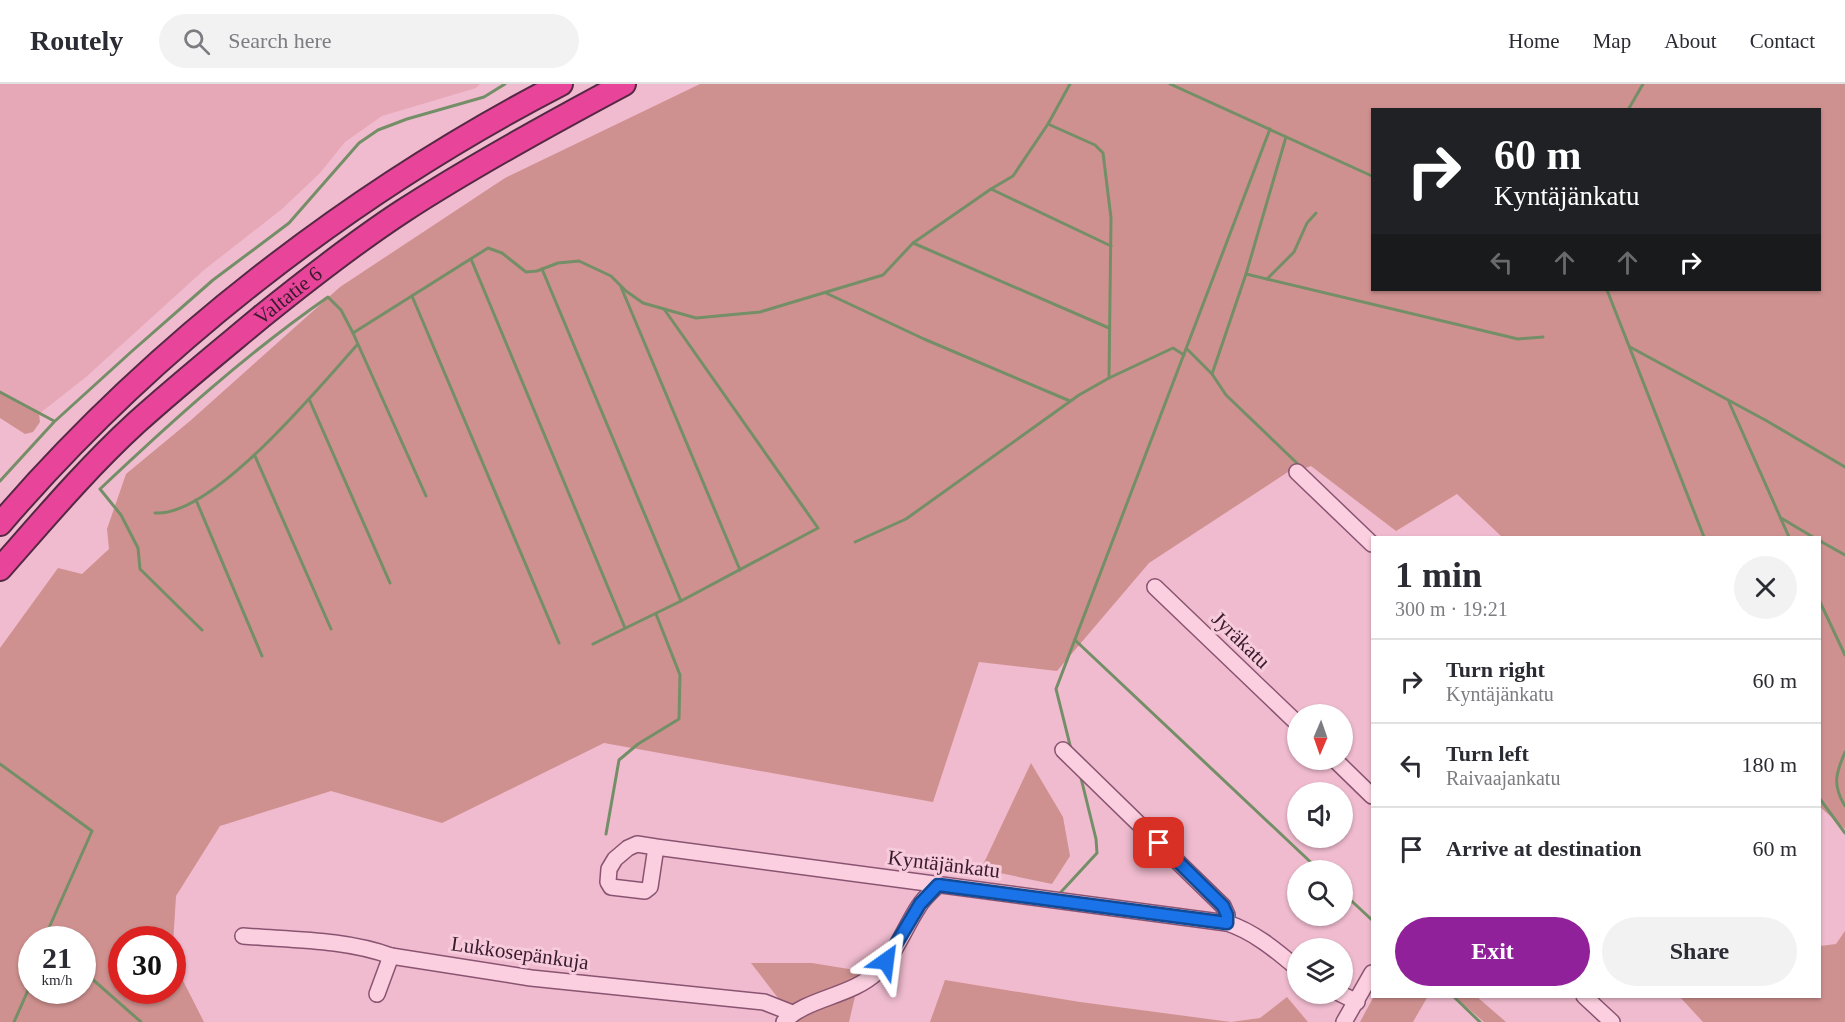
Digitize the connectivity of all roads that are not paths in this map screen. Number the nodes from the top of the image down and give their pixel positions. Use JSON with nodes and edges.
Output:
{"nodes":[{"id":1,"x":561,"y":84,"type":"edge"},
{"id":2,"x":624,"y":84,"type":"edge"},
{"id":3,"x":1298,"y":472,"type":"dead end"},
{"id":4,"x":0,"y":524,"type":"edge"},
{"id":5,"x":1371,"y":543,"type":"edge"},
{"id":6,"x":0,"y":569,"type":"edge"},
{"id":7,"x":1155,"y":587,"type":"dead end"},
{"id":8,"x":1287,"y":713,"type":"edge"},
{"id":9,"x":1063,"y":750,"type":"dead end"},
{"id":10,"x":1345,"y":770,"type":"edge"},
{"id":11,"x":1371,"y":795,"type":"edge"},
{"id":12,"x":656,"y":847,"type":"dead end"},
{"id":13,"x":938,"y":885,"type":"junction"},
{"id":14,"x":1227,"y":923,"type":"junction"},
{"id":15,"x":243,"y":936,"type":"dead end"},
{"id":16,"x":391,"y":956,"type":"junction"},
{"id":17,"x":1287,"y":960,"type":"edge"},
{"id":18,"x":1371,"y":975,"type":"edge"},
{"id":19,"x":378,"y":994,"type":"dead end"},
{"id":20,"x":1586,"y":998,"type":"edge"},
{"id":21,"x":1353,"y":1000,"type":"edge"},
{"id":22,"x":1357,"y":1002,"type":"junction"},
{"id":23,"x":788,"y":1018,"type":"edge"},
{"id":24,"x":1344,"y":1022,"type":"edge"},
{"id":25,"x":1612,"y":1022,"type":"edge"}],
"edges":[{"from":1,"to":4,"type":"highway","name":"Valtatie 6"},
{"from":2,"to":6,"type":"highway","name":"Valtatie 6"},
{"from":3,"to":5,"type":"street"},
{"from":7,"to":8,"type":"street","name":"Jyräkatu"},
{"from":9,"to":14,"type":"street"},
{"from":10,"to":11,"type":"street"},
{"from":12,"to":13,"type":"street","name":"Kyntäjänkatu"},
{"from":13,"to":14,"type":"street","name":"Kyntäjänkatu"},
{"from":13,"to":23,"type":"street"},
{"from":14,"to":17,"type":"street","name":"Kyntäjänkatu"},
{"from":15,"to":16,"type":"street","name":"Lukkosepänkuja"},
{"from":16,"to":19,"type":"street"},
{"from":16,"to":23,"type":"street","name":"Lukkosepänkuja"},
{"from":18,"to":22,"type":"street"},
{"from":20,"to":25,"type":"street"},
{"from":21,"to":22,"type":"street"},
{"from":22,"to":24,"type":"street"}]}
